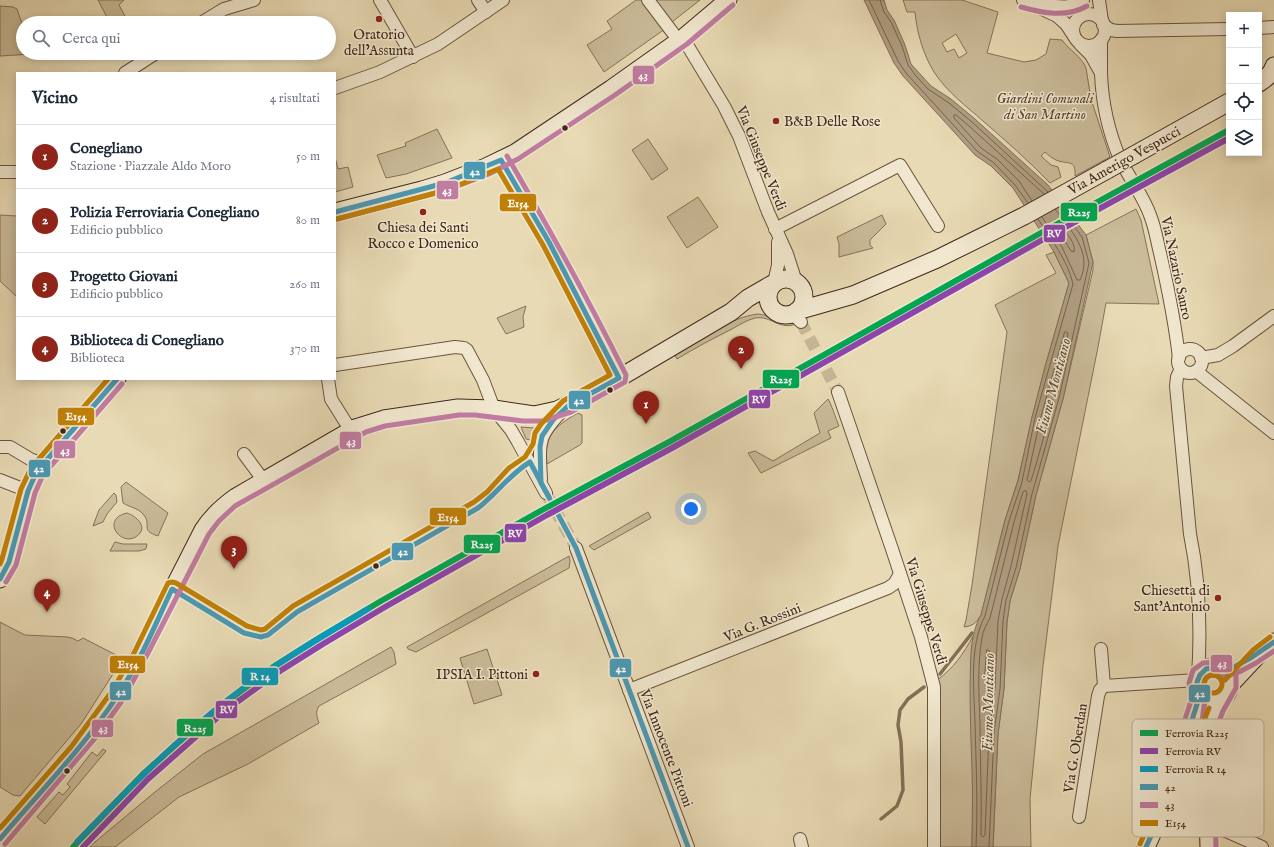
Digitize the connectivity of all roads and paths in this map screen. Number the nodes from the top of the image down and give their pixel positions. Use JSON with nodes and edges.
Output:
{"nodes":[{"id":1,"x":254,"y":0,"type":"edge"},
{"id":2,"x":380,"y":0,"type":"edge"},
{"id":3,"x":478,"y":0,"type":"edge"},
{"id":4,"x":503,"y":0,"type":"edge"},
{"id":5,"x":648,"y":0,"type":"edge"},
{"id":6,"x":1083,"y":0,"type":"edge"},
{"id":7,"x":1099,"y":0,"type":"edge"},
{"id":8,"x":728,"y":1,"type":"edge"},
{"id":9,"x":1025,"y":1,"type":"edge"},
{"id":10,"x":486,"y":12,"type":"junction"},
{"id":11,"x":212,"y":16,"type":"edge"},
{"id":12,"x":1103,"y":23,"type":"junction"},
{"id":13,"x":1274,"y":27,"type":"edge"},
{"id":14,"x":1262,"y":28,"type":"edge"},
{"id":15,"x":1226,"y":29,"type":"edge"},
{"id":16,"x":681,"y":40,"type":"junction"},
{"id":17,"x":1077,"y":40,"type":"junction"},
{"id":18,"x":1101,"y":40,"type":"junction"},
{"id":19,"x":413,"y":57,"type":"junction"},
{"id":20,"x":145,"y":60,"type":"edge"},
{"id":21,"x":1274,"y":66,"type":"edge"},
{"id":22,"x":127,"y":72,"type":"edge"},
{"id":23,"x":1101,"y":73,"type":"junction"},
{"id":24,"x":1274,"y":79,"type":"edge"},
{"id":25,"x":1262,"y":81,"type":"edge"},
{"id":26,"x":1262,"y":85,"type":"edge"},
{"id":27,"x":336,"y":88,"type":"edge"},
{"id":28,"x":1226,"y":104,"type":"edge"},
{"id":29,"x":501,"y":160,"type":"junction"},
{"id":30,"x":0,"y":172,"type":"edge"},
{"id":31,"x":16,"y":172,"type":"edge"},
{"id":32,"x":336,"y":212,"type":"edge"},
{"id":33,"x":938,"y":226,"type":"dead end"},
{"id":34,"x":776,"y":233,"type":"junction"},
{"id":35,"x":890,"y":280,"type":"junction"},
{"id":36,"x":774,"y":283,"type":"junction"},
{"id":37,"x":798,"y":285,"type":"junction"},
{"id":38,"x":772,"y":308,"type":"junction"},
{"id":39,"x":730,"y":312,"type":"junction"},
{"id":40,"x":797,"y":315,"type":"junction"},
{"id":41,"x":1274,"y":316,"type":"edge"},
{"id":42,"x":1176,"y":334,"type":"junction"},
{"id":43,"x":1191,"y":349,"type":"junction"},
{"id":44,"x":1180,"y":363,"type":"junction"},
{"id":45,"x":1200,"y":364,"type":"junction"},
{"id":46,"x":336,"y":365,"type":"edge"},
{"id":47,"x":619,"y":378,"type":"junction"},
{"id":48,"x":116,"y":380,"type":"edge"},
{"id":49,"x":328,"y":380,"type":"edge"},
{"id":50,"x":838,"y":392,"type":"tunnel mouth"},
{"id":51,"x":568,"y":406,"type":"junction"},
{"id":52,"x":494,"y":409,"type":"junction"},
{"id":53,"x":351,"y":431,"type":"junction"},
{"id":54,"x":1274,"y":433,"type":"edge"},
{"id":55,"x":0,"y":447,"type":"edge"},
{"id":56,"x":244,"y":454,"type":"dead end"},
{"id":57,"x":43,"y":464,"type":"junction"},
{"id":58,"x":0,"y":480,"type":"edge"},
{"id":59,"x":264,"y":481,"type":"junction"},
{"id":60,"x":28,"y":491,"type":"junction"},
{"id":61,"x":576,"y":548,"type":"tunnel mouth"},
{"id":62,"x":900,"y":574,"type":"junction"},
{"id":63,"x":0,"y":579,"type":"edge"},
{"id":64,"x":1274,"y":642,"type":"edge"},
{"id":65,"x":1101,"y":649,"type":"dead end"},
{"id":66,"x":1258,"y":655,"type":"junction"},
{"id":67,"x":1204,"y":682,"type":"junction"},
{"id":68,"x":1104,"y":686,"type":"junction"},
{"id":69,"x":630,"y":690,"type":"junction"},
{"id":70,"x":1227,"y":692,"type":"junction"},
{"id":71,"x":1213,"y":716,"type":"junction"},
{"id":72,"x":1192,"y":719,"type":"edge"},
{"id":73,"x":1196,"y":719,"type":"edge"},
{"id":74,"x":1212,"y":719,"type":"edge"},
{"id":75,"x":1212,"y":719,"type":"edge"},
{"id":76,"x":1079,"y":817,"type":"dead end"},
{"id":77,"x":1,"y":836,"type":"edge"},
{"id":78,"x":1151,"y":837,"type":"edge"},
{"id":79,"x":1209,"y":837,"type":"edge"},
{"id":80,"x":1240,"y":837,"type":"edge"},
{"id":81,"x":688,"y":847,"type":"edge"},
{"id":82,"x":934,"y":847,"type":"edge"},
{"id":83,"x":1146,"y":847,"type":"edge"},
{"id":84,"x":1209,"y":847,"type":"edge"},
{"id":85,"x":1262,"y":847,"type":"edge"}],
"edges":[{"from":1,"to":11,"type":"street"},
{"from":2,"to":19,"type":"street"},
{"from":3,"to":10,"type":"street"},
{"from":4,"to":10,"type":"street"},
{"from":5,"to":16,"type":"street","name":"Via Giuseppe Verdi"},
{"from":6,"to":9,"type":"street"},
{"from":7,"to":12,"type":"street"},
{"from":8,"to":16,"type":"street"},
{"from":9,"to":17,"type":"street","name":"Via Nazario Sauro"},
{"from":10,"to":19,"type":"street"},
{"from":12,"to":15,"type":"street"},
{"from":12,"to":17,"type":"street"},
{"from":12,"to":18,"type":"street"},
{"from":13,"to":14,"type":"street"},
{"from":16,"to":29,"type":"street"},
{"from":16,"to":34,"type":"street","name":"Via Giuseppe Verdi"},
{"from":17,"to":18,"type":"street"},
{"from":17,"to":23,"type":"street","name":"Via Nazario Sauro"},
{"from":18,"to":23,"type":"street","name":"Via Nazario Sauro"},
{"from":19,"to":27,"type":"street"},
{"from":20,"to":22,"type":"street"},
{"from":21,"to":25,"type":"street"},
{"from":23,"to":42,"type":"street","name":"Via Nazario Sauro"},
{"from":24,"to":26,"type":"street"},
{"from":28,"to":35,"type":"street","name":"Via Amerigo Vespucci","bridge":true},
{"from":29,"to":32,"type":"street"},
{"from":29,"to":47,"type":"street"},
{"from":30,"to":31,"type":"street"},
{"from":33,"to":34,"type":"street","name":"Via Giuseppe Verdi"},
{"from":34,"to":36,"type":"street","name":"Via Giuseppe Verdi"},
{"from":34,"to":37,"type":"street","name":"Via Giuseppe Verdi"},
{"from":35,"to":37,"type":"street","name":"Via Amerigo Vespucci"},
{"from":35,"to":40,"type":"street","name":"Via Amerigo Vespucci"},
{"from":36,"to":37,"type":"street"},
{"from":36,"to":38,"type":"street"},
{"from":36,"to":39,"type":"street"},
{"from":37,"to":40,"type":"street"},
{"from":38,"to":39,"type":"street"},
{"from":38,"to":40,"type":"street"},
{"from":39,"to":47,"type":"street"},
{"from":41,"to":45,"type":"street"},
{"from":42,"to":43,"type":"street"},
{"from":42,"to":44,"type":"street","name":"Via Nazario Sauro"},
{"from":43,"to":44,"type":"street"},
{"from":43,"to":45,"type":"street"},
{"from":44,"to":45,"type":"street"},
{"from":44,"to":67,"type":"street","name":"Via Nazario Sauro"},
{"from":45,"to":54,"type":"street"},
{"from":46,"to":52,"type":"street"},
{"from":47,"to":51,"type":"street"},
{"from":48,"to":57,"type":"street"},
{"from":49,"to":53,"type":"street"},
{"from":50,"to":62,"type":"street","name":"Via Giuseppe Verdi"},
{"from":51,"to":52,"type":"street"},
{"from":51,"to":52,"type":"street"},
{"from":52,"to":53,"type":"street"},
{"from":53,"to":59,"type":"street"},
{"from":55,"to":57,"type":"street"},
{"from":56,"to":59,"type":"street"},
{"from":57,"to":60,"type":"street"},
{"from":58,"to":60,"type":"street"},
{"from":59,"to":77,"type":"street"},
{"from":60,"to":63,"type":"street"},
{"from":61,"to":69,"type":"street","name":"Via Innocente Pittoni"},
{"from":62,"to":69,"type":"street","name":"Via G. Rossini"},
{"from":62,"to":82,"type":"street","name":"Via Giuseppe Verdi"},
{"from":64,"to":66,"type":"street"},
{"from":65,"to":68,"type":"street","name":"Via G. Oberdan"},
{"from":66,"to":67,"type":"street"},
{"from":66,"to":70,"type":"street"},
{"from":67,"to":68,"type":"street"},
{"from":67,"to":70,"type":"street"},
{"from":67,"to":70,"type":"street"},
{"from":67,"to":72,"type":"street"},
{"from":67,"to":73,"type":"street"},
{"from":68,"to":76,"type":"street","name":"Via G. Oberdan"},
{"from":69,"to":81,"type":"street","name":"Via Innocente Pittoni"},
{"from":70,"to":71,"type":"street"},
{"from":71,"to":74,"type":"street"},
{"from":71,"to":75,"type":"street"},
{"from":78,"to":83,"type":"street"},
{"from":79,"to":84,"type":"street"},
{"from":80,"to":85,"type":"street"}]}
